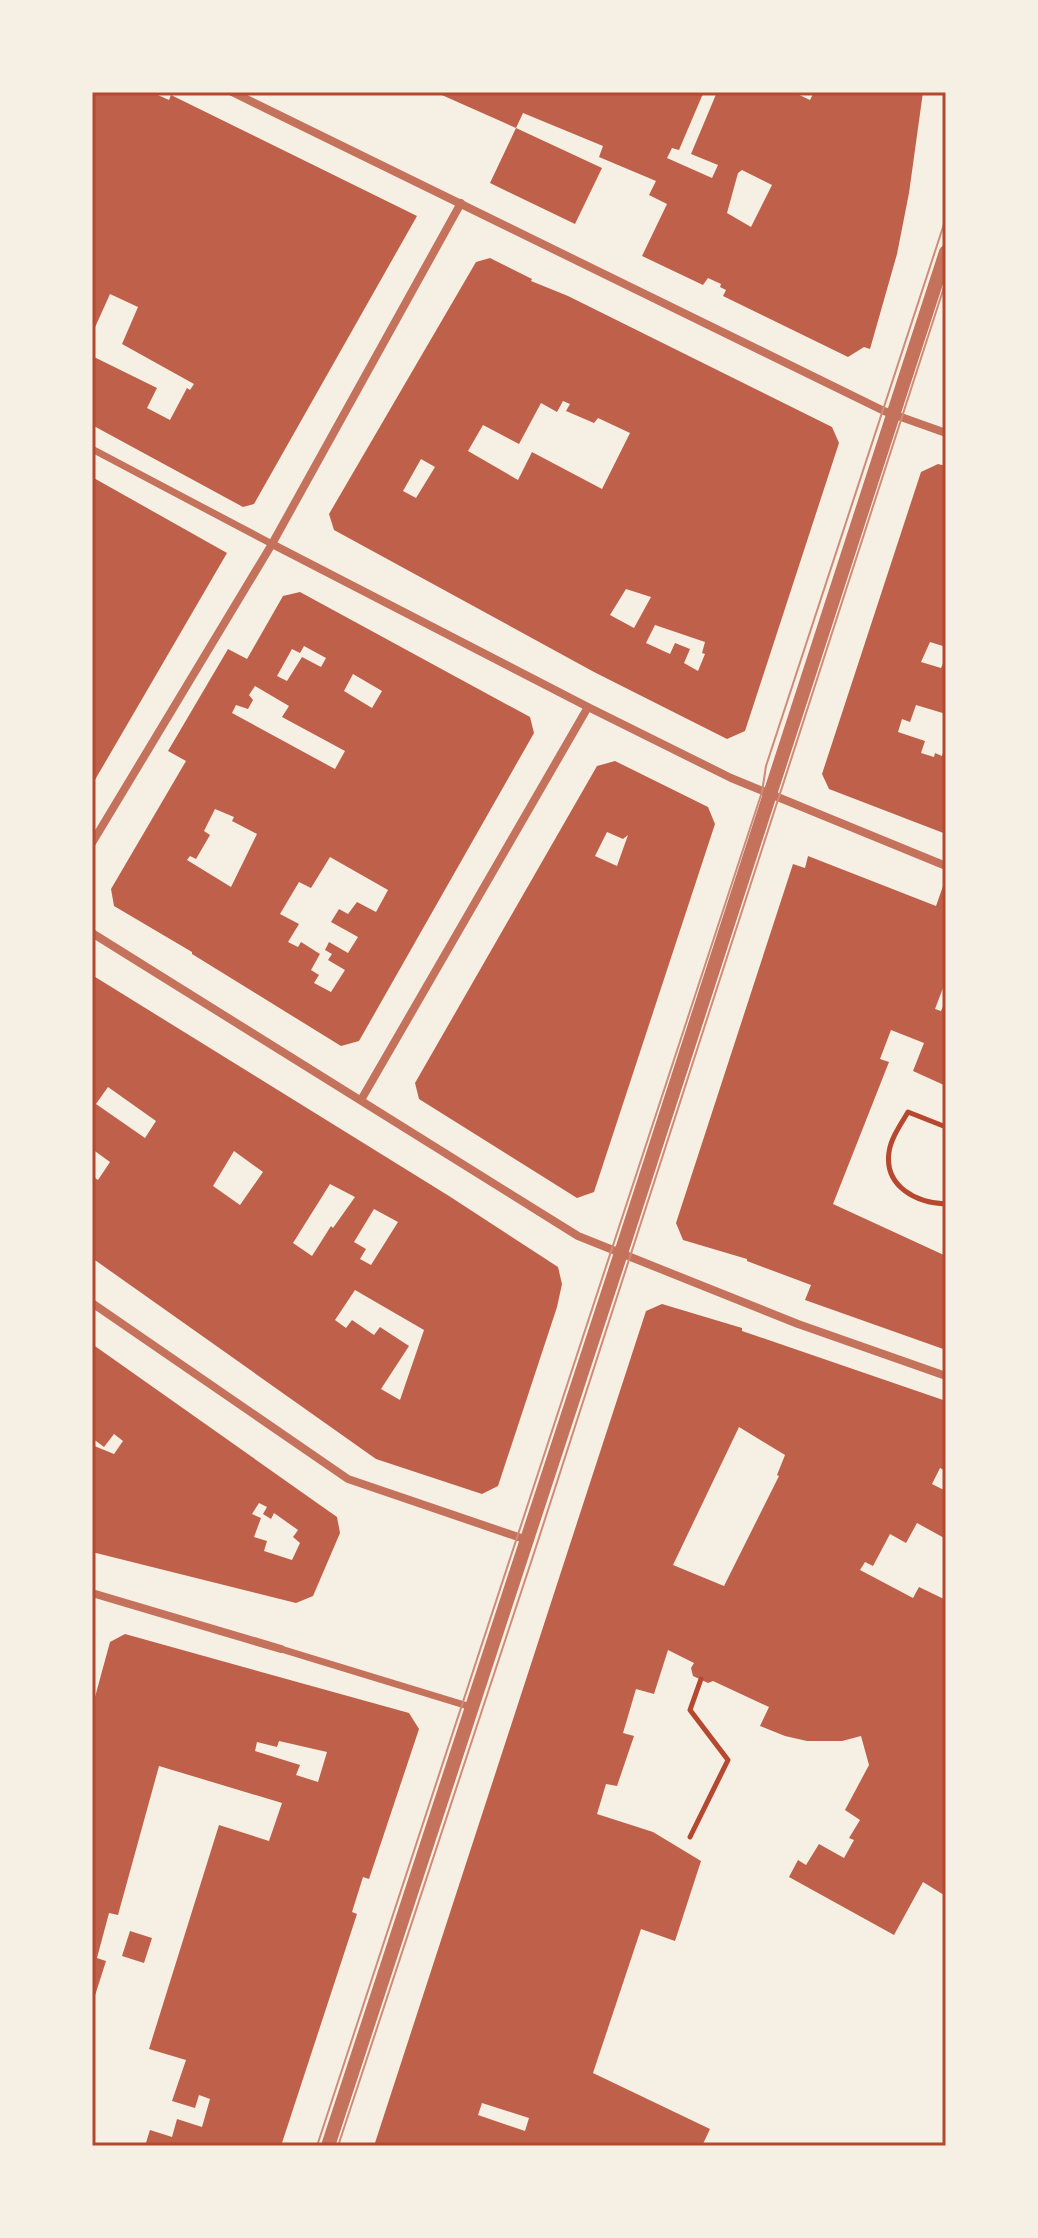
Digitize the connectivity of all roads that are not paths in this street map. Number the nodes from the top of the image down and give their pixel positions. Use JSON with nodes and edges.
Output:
{"nodes":[{"id":1,"x":232,"y":92,"type":"edge"},
{"id":2,"x":461,"y":203,"type":"junction"},
{"id":3,"x":946,"y":252,"type":"edge"},
{"id":4,"x":893,"y":415,"type":"junction"},
{"id":5,"x":946,"y":433,"type":"edge"},
{"id":6,"x":92,"y":449,"type":"edge"},
{"id":7,"x":272,"y":544,"type":"junction"},
{"id":8,"x":588,"y":707,"type":"junction"},
{"id":9,"x":770,"y":795,"type":"junction"},
{"id":10,"x":92,"y":843,"type":"edge"},
{"id":11,"x":946,"y":866,"type":"edge"},
{"id":12,"x":92,"y":933,"type":"edge"},
{"id":13,"x":361,"y":1100,"type":"junction"},
{"id":14,"x":621,"y":1253,"type":"junction"},
{"id":15,"x":92,"y":1303,"type":"edge"},
{"id":16,"x":946,"y":1376,"type":"edge"},
{"id":17,"x":527,"y":1540,"type":"junction"},
{"id":18,"x":92,"y":1593,"type":"edge"},
{"id":19,"x":281,"y":1649,"type":"joint"},
{"id":20,"x":471,"y":1707,"type":"junction"},
{"id":21,"x":328,"y":2146,"type":"edge"}],
"edges":[{"from":1,"to":2,"type":"street"},
{"from":2,"to":4,"type":"street"},
{"from":2,"to":7,"type":"street"},
{"from":3,"to":4,"type":"street"},
{"from":4,"to":5,"type":"street"},
{"from":4,"to":9,"type":"street"},
{"from":6,"to":7,"type":"street"},
{"from":7,"to":8,"type":"street"},
{"from":7,"to":10,"type":"street"},
{"from":8,"to":9,"type":"street"},
{"from":8,"to":13,"type":"street"},
{"from":9,"to":11,"type":"street"},
{"from":9,"to":14,"type":"street"},
{"from":12,"to":13,"type":"street"},
{"from":13,"to":14,"type":"street"},
{"from":14,"to":16,"type":"street"},
{"from":14,"to":17,"type":"street"},
{"from":15,"to":17,"type":"street"},
{"from":17,"to":20,"type":"street"},
{"from":18,"to":19,"type":"street"},
{"from":19,"to":20,"type":"street"},
{"from":20,"to":21,"type":"street"}]}
